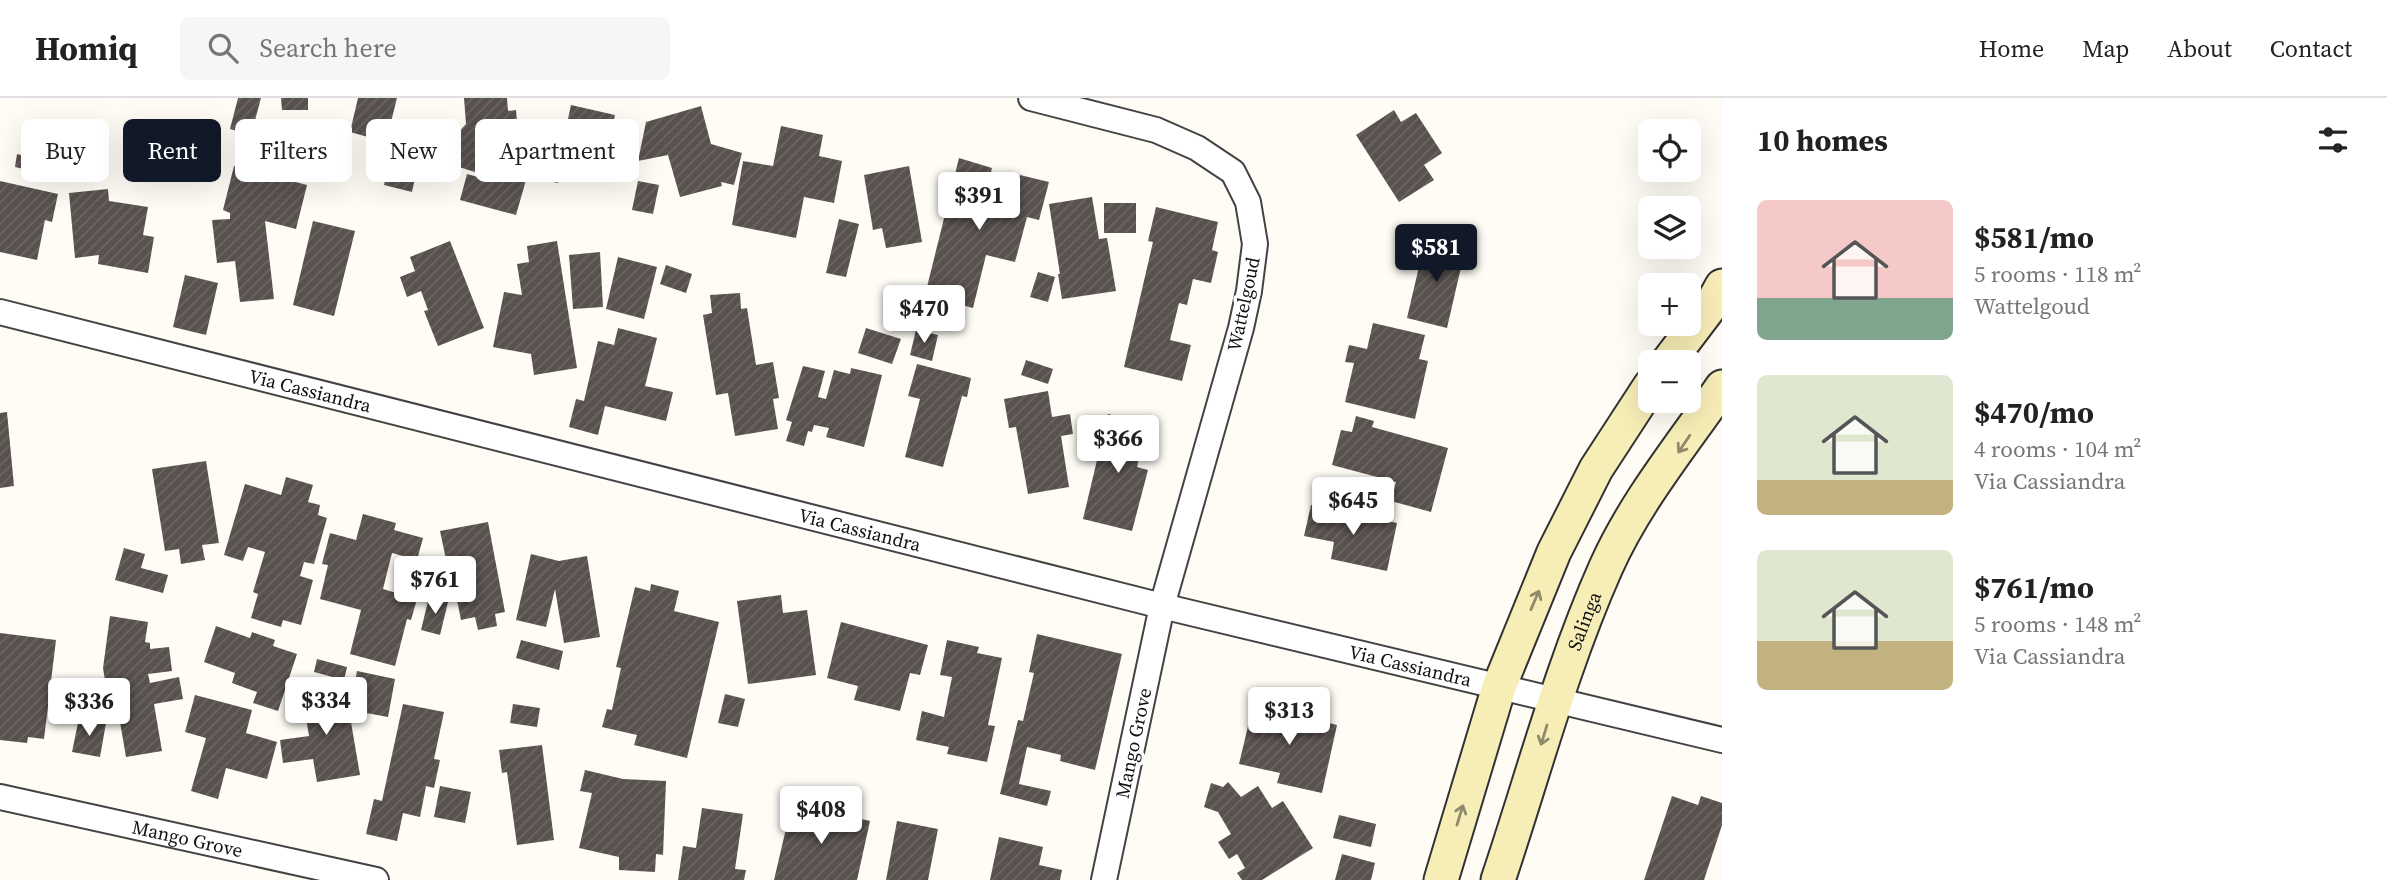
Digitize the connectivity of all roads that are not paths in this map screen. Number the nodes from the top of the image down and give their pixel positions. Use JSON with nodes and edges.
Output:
{"nodes":[{"id":1,"x":1031,"y":98,"type":"edge"},
{"id":2,"x":1722,"y":286,"type":"edge"},
{"id":3,"x":0,"y":312,"type":"edge"},
{"id":4,"x":1677,"y":350,"type":"edge"},
{"id":5,"x":1722,"y":387,"type":"edge"},
{"id":6,"x":1638,"y":404,"type":"edge"},
{"id":7,"x":1162,"y":606,"type":"junction"},
{"id":8,"x":1499,"y":687,"type":"junction"},
{"id":9,"x":1555,"y":701,"type":"junction"},
{"id":10,"x":1722,"y":740,"type":"edge"},
{"id":11,"x":0,"y":797,"type":"edge"},
{"id":12,"x":376,"y":880,"type":"edge"},
{"id":13,"x":1104,"y":880,"type":"edge"},
{"id":14,"x":1441,"y":880,"type":"edge"},
{"id":15,"x":1498,"y":880,"type":"edge"}],
"edges":[{"from":1,"to":7,"type":"street","name":"Wattelgoud"},
{"from":2,"to":4,"type":"street"},
{"from":3,"to":7,"type":"street","name":"Via Cassiandra"},
{"from":5,"to":9,"type":"street","name":"Salinga","one_way":true},
{"from":8,"to":6,"type":"street","one_way":true},
{"from":7,"to":8,"type":"street","name":"Via Cassiandra"},
{"from":7,"to":13,"type":"street","name":"Mango Grove"},
{"from":8,"to":9,"type":"street","name":"Via Cassiandra"},
{"from":14,"to":8,"type":"street","one_way":true},
{"from":9,"to":10,"type":"street","name":"Via Cassiandra"},
{"from":9,"to":15,"type":"street","name":"Salinga","one_way":true},
{"from":11,"to":12,"type":"street","name":"Mango Grove"}]}
